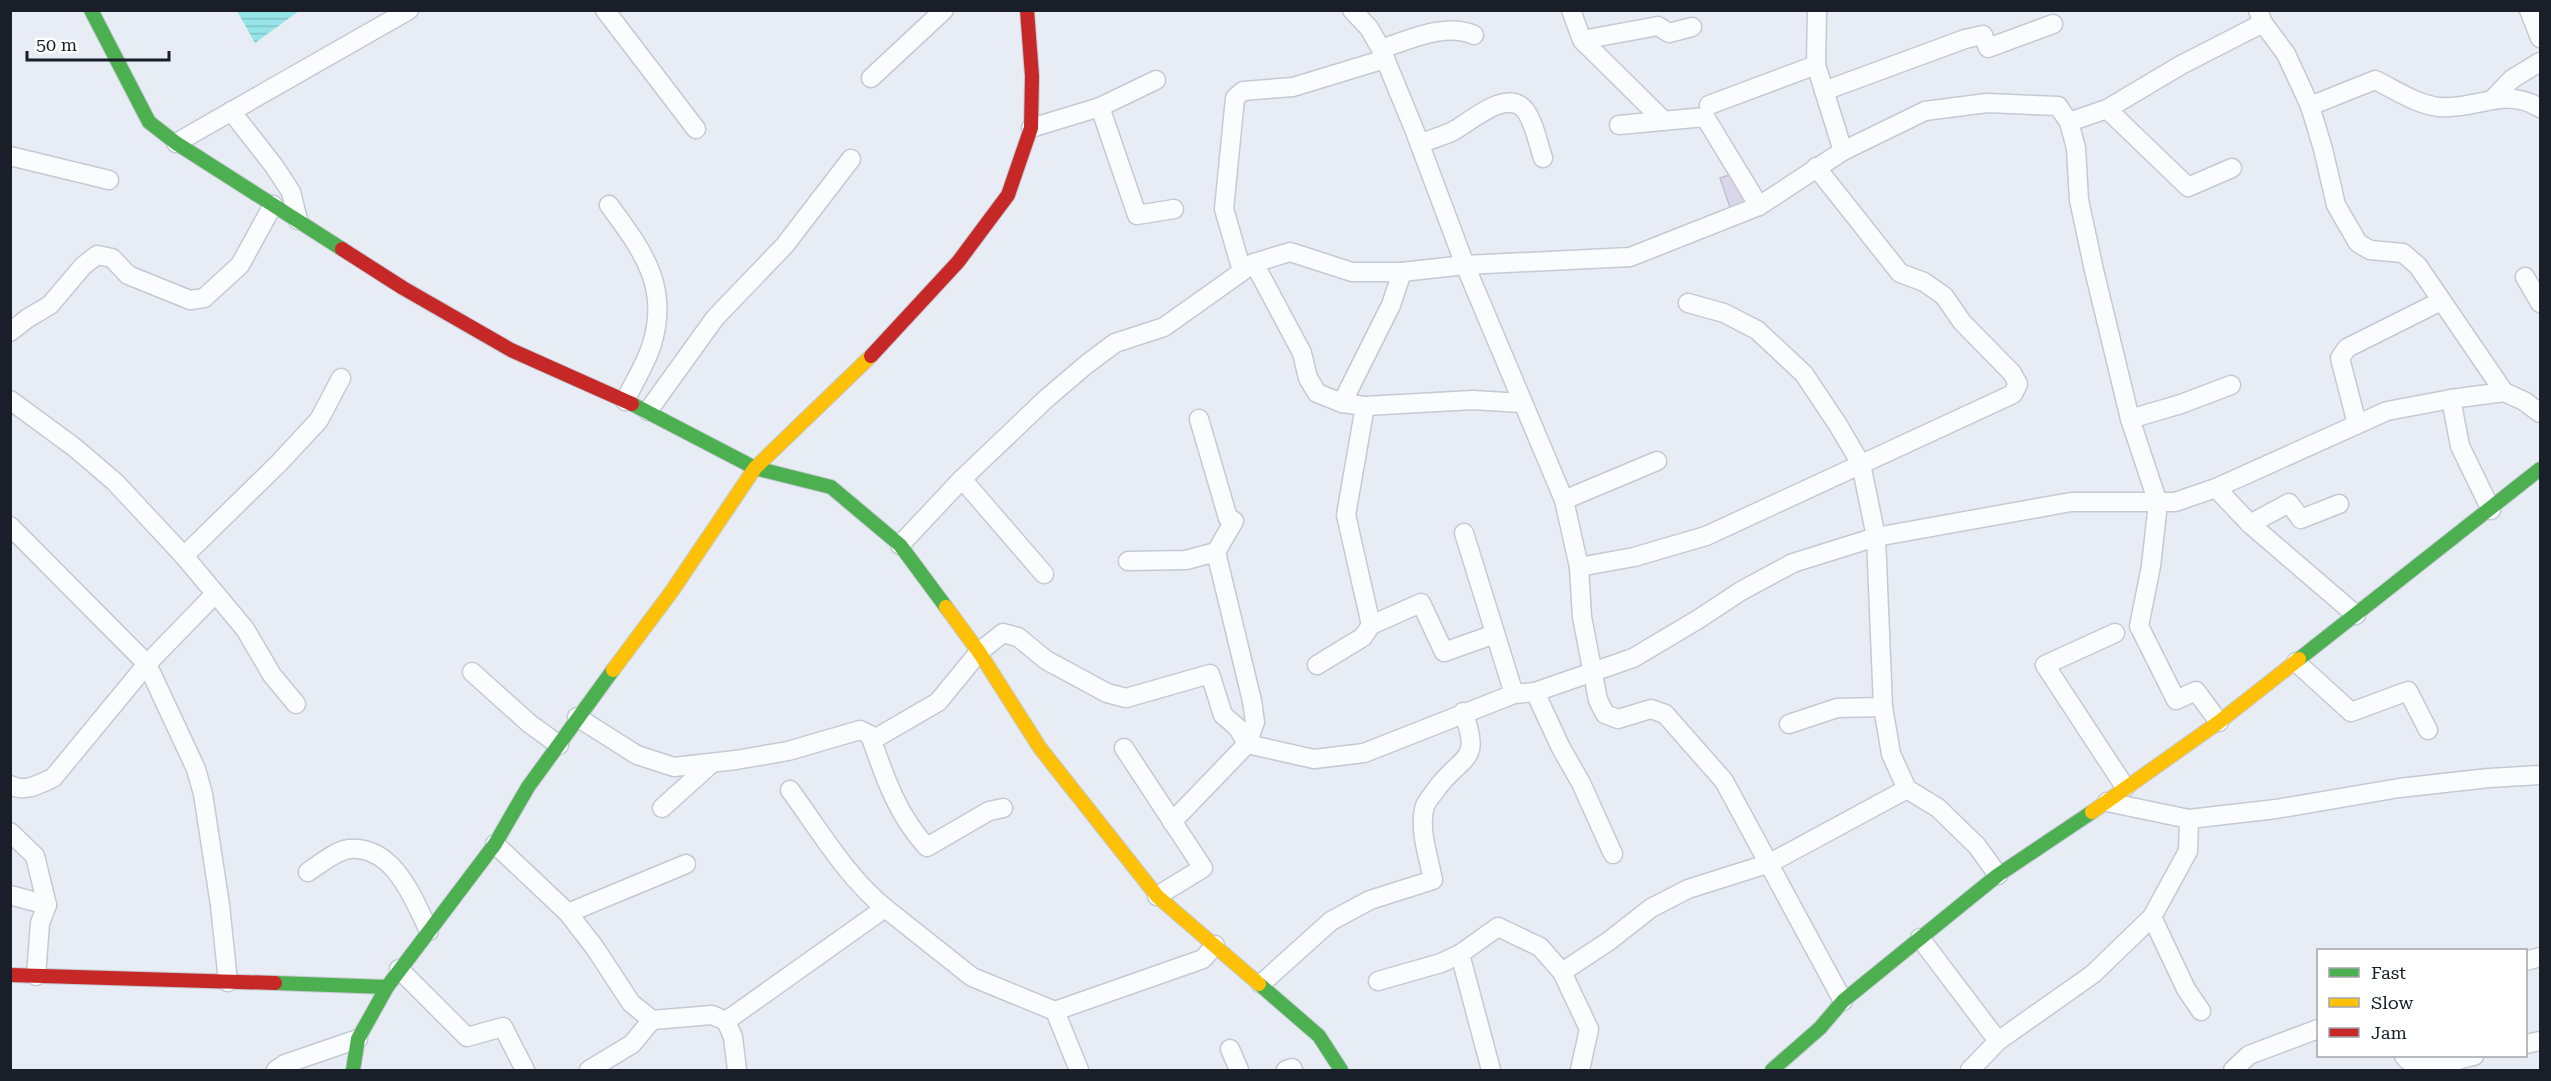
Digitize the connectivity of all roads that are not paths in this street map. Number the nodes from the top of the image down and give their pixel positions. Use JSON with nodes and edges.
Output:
{"nodes":[{"id":1,"x":91,"y":10,"type":"edge"},
{"id":2,"x":409,"y":10,"type":"edge"},
{"id":3,"x":605,"y":10,"type":"edge"},
{"id":4,"x":944,"y":10,"type":"edge"},
{"id":5,"x":1027,"y":10,"type":"edge"},
{"id":6,"x":1352,"y":10,"type":"edge"},
{"id":7,"x":1571,"y":10,"type":"edge"},
{"id":8,"x":1817,"y":10,"type":"edge"},
{"id":9,"x":2529,"y":10,"type":"edge"},
{"id":10,"x":2260,"y":17,"type":"edge"},
{"id":11,"x":2053,"y":24,"type":"dead end"},
{"id":12,"x":1692,"y":27,"type":"dead end"},
{"id":13,"x":1474,"y":35,"type":"dead end"},
{"id":14,"x":2541,"y":38,"type":"edge"},
{"id":15,"x":1582,"y":40,"type":"junction"},
{"id":16,"x":1383,"y":54,"type":"junction"},
{"id":17,"x":2541,"y":62,"type":"edge"},
{"id":18,"x":1816,"y":65,"type":"junction"},
{"id":19,"x":871,"y":78,"type":"dead end"},
{"id":20,"x":1156,"y":80,"type":"dead end"},
{"id":21,"x":1824,"y":91,"type":"junction"},
{"id":22,"x":2492,"y":100,"type":"junction"},
{"id":23,"x":1709,"y":105,"type":"dead end"},
{"id":24,"x":2310,"y":106,"type":"junction"},
{"id":25,"x":1100,"y":107,"type":"junction"},
{"id":26,"x":2541,"y":108,"type":"edge"},
{"id":27,"x":2107,"y":109,"type":"junction"},
{"id":28,"x":231,"y":111,"type":"junction"},
{"id":29,"x":1664,"y":120,"type":"junction"},
{"id":30,"x":2069,"y":122,"type":"junction"},
{"id":31,"x":1619,"y":124,"type":"dead end"},
{"id":32,"x":1031,"y":128,"type":"junction"},
{"id":33,"x":696,"y":129,"type":"dead end"},
{"id":34,"x":176,"y":143,"type":"junction"},
{"id":35,"x":1420,"y":144,"type":"junction"},
{"id":36,"x":1843,"y":151,"type":"junction"},
{"id":37,"x":10,"y":156,"type":"edge"},
{"id":38,"x":1543,"y":158,"type":"dead end"},
{"id":39,"x":851,"y":159,"type":"dead end"},
{"id":40,"x":1816,"y":167,"type":"junction"},
{"id":41,"x":2232,"y":168,"type":"dead end"},
{"id":42,"x":109,"y":180,"type":"dead end"},
{"id":43,"x":273,"y":205,"type":"junction"},
{"id":44,"x":609,"y":205,"type":"dead end"},
{"id":45,"x":1759,"y":206,"type":"junction"},
{"id":46,"x":1174,"y":209,"type":"dead end"},
{"id":47,"x":298,"y":220,"type":"junction"},
{"id":48,"x":1465,"y":265,"type":"junction"},
{"id":49,"x":1248,"y":267,"type":"junction"},
{"id":50,"x":1402,"y":272,"type":"junction"},
{"id":51,"x":2525,"y":277,"type":"dead end"},
{"id":52,"x":2441,"y":301,"type":"junction"},
{"id":53,"x":1688,"y":303,"type":"dead end"},
{"id":54,"x":2541,"y":303,"type":"edge"},
{"id":55,"x":10,"y":332,"type":"edge"},
{"id":56,"x":341,"y":378,"type":"dead end"},
{"id":57,"x":2231,"y":385,"type":"dead end"},
{"id":58,"x":2504,"y":392,"type":"junction"},
{"id":59,"x":2451,"y":399,"type":"junction"},
{"id":60,"x":10,"y":400,"type":"edge"},
{"id":61,"x":625,"y":401,"type":"junction"},
{"id":62,"x":1342,"y":403,"type":"junction"},
{"id":63,"x":1521,"y":403,"type":"junction"},
{"id":64,"x":1365,"y":406,"type":"junction"},
{"id":65,"x":648,"y":411,"type":"junction"},
{"id":66,"x":2541,"y":413,"type":"edge"},
{"id":67,"x":1198,"y":419,"type":"dead end"},
{"id":68,"x":2130,"y":419,"type":"junction"},
{"id":69,"x":2357,"y":424,"type":"junction"},
{"id":70,"x":1658,"y":461,"type":"dead end"},
{"id":71,"x":1861,"y":464,"type":"junction"},
{"id":72,"x":755,"y":468,"type":"junction"},
{"id":73,"x":2541,"y":469,"type":"edge"},
{"id":74,"x":962,"y":479,"type":"junction"},
{"id":75,"x":2216,"y":488,"type":"junction"},
{"id":76,"x":1564,"y":500,"type":"junction"},
{"id":77,"x":2158,"y":503,"type":"junction"},
{"id":78,"x":2340,"y":504,"type":"dead end"},
{"id":79,"x":2492,"y":510,"type":"junction"},
{"id":80,"x":2250,"y":525,"type":"junction"},
{"id":81,"x":10,"y":526,"type":"edge"},
{"id":82,"x":1464,"y":533,"type":"dead end"},
{"id":83,"x":1876,"y":537,"type":"junction"},
{"id":84,"x":900,"y":545,"type":"junction"},
{"id":85,"x":1216,"y":552,"type":"junction"},
{"id":86,"x":184,"y":556,"type":"junction"},
{"id":87,"x":1128,"y":561,"type":"dead end"},
{"id":88,"x":1579,"y":567,"type":"junction"},
{"id":89,"x":1044,"y":574,"type":"dead end"},
{"id":90,"x":215,"y":594,"type":"junction"},
{"id":91,"x":2356,"y":615,"type":"junction"},
{"id":92,"x":1371,"y":625,"type":"junction"},
{"id":93,"x":2115,"y":633,"type":"dead end"},
{"id":94,"x":1495,"y":634,"type":"junction"},
{"id":95,"x":979,"y":652,"type":"junction"},
{"id":96,"x":2296,"y":662,"type":"junction"},
{"id":97,"x":147,"y":664,"type":"junction"},
{"id":98,"x":1317,"y":665,"type":"dead end"},
{"id":99,"x":1592,"y":670,"type":"junction"},
{"id":100,"x":472,"y":672,"type":"dead end"},
{"id":101,"x":1535,"y":692,"type":"junction"},
{"id":102,"x":1514,"y":694,"type":"junction"},
{"id":103,"x":296,"y":704,"type":"dead end"},
{"id":104,"x":1883,"y":707,"type":"junction"},
{"id":105,"x":1463,"y":712,"type":"junction"},
{"id":106,"x":577,"y":717,"type":"junction"},
{"id":107,"x":2219,"y":722,"type":"junction"},
{"id":108,"x":1789,"y":724,"type":"dead end"},
{"id":109,"x":2428,"y":730,"type":"dead end"},
{"id":110,"x":870,"y":735,"type":"junction"},
{"id":111,"x":1247,"y":744,"type":"junction"},
{"id":112,"x":559,"y":745,"type":"junction"},
{"id":113,"x":1124,"y":748,"type":"dead end"},
{"id":114,"x":712,"y":763,"type":"junction"},
{"id":115,"x":2541,"y":775,"type":"edge"},
{"id":116,"x":10,"y":785,"type":"edge"},
{"id":117,"x":2125,"y":787,"type":"junction"},
{"id":118,"x":1907,"y":789,"type":"junction"},
{"id":119,"x":790,"y":790,"type":"dead end"},
{"id":120,"x":2107,"y":802,"type":"junction"},
{"id":121,"x":662,"y":808,"type":"dead end"},
{"id":122,"x":1003,"y":808,"type":"dead end"},
{"id":123,"x":2189,"y":819,"type":"junction"},
{"id":124,"x":1172,"y":822,"type":"junction"},
{"id":125,"x":10,"y":832,"type":"edge"},
{"id":126,"x":495,"y":844,"type":"junction"},
{"id":127,"x":1613,"y":854,"type":"dead end"},
{"id":128,"x":1770,"y":863,"type":"junction"},
{"id":129,"x":686,"y":864,"type":"dead end"},
{"id":130,"x":308,"y":872,"type":"dead end"},
{"id":131,"x":1998,"y":875,"type":"junction"},
{"id":132,"x":10,"y":895,"type":"edge"},
{"id":133,"x":1157,"y":896,"type":"junction"},
{"id":134,"x":47,"y":905,"type":"junction"},
{"id":135,"x":885,"y":908,"type":"junction"},
{"id":136,"x":568,"y":913,"type":"junction"},
{"id":137,"x":2152,"y":917,"type":"junction"},
{"id":138,"x":429,"y":931,"type":"junction"},
{"id":139,"x":1920,"y":938,"type":"junction"},
{"id":140,"x":1215,"y":945,"type":"junction"},
{"id":141,"x":1460,"y":954,"type":"junction"},
{"id":142,"x":399,"y":969,"type":"junction"},
{"id":143,"x":1562,"y":972,"type":"junction"},
{"id":144,"x":10,"y":975,"type":"edge"},
{"id":145,"x":36,"y":976,"type":"junction"},
{"id":146,"x":1378,"y":981,"type":"dead end"},
{"id":147,"x":228,"y":982,"type":"junction"},
{"id":148,"x":1261,"y":984,"type":"junction"},
{"id":149,"x":387,"y":987,"type":"junction"},
{"id":150,"x":1843,"y":1001,"type":"junction"},
{"id":151,"x":1055,"y":1011,"type":"junction"},
{"id":152,"x":2201,"y":1011,"type":"dead end"},
{"id":153,"x":652,"y":1020,"type":"junction"},
{"id":154,"x":726,"y":1021,"type":"junction"},
{"id":155,"x":2317,"y":1030,"type":"edge"},
{"id":156,"x":358,"y":1039,"type":"junction"},
{"id":157,"x":1998,"y":1041,"type":"junction"},
{"id":158,"x":1230,"y":1049,"type":"dead end"},
{"id":159,"x":2406,"y":1057,"type":"edge"},
{"id":160,"x":2469,"y":1057,"type":"edge"},
{"id":161,"x":593,"y":1070,"type":"edge"},
{"id":162,"x":1775,"y":1070,"type":"edge"},
{"id":163,"x":276,"y":1071,"type":"edge"},
{"id":164,"x":353,"y":1071,"type":"edge"},
{"id":165,"x":525,"y":1071,"type":"edge"},
{"id":166,"x":737,"y":1071,"type":"edge"},
{"id":167,"x":1078,"y":1071,"type":"edge"},
{"id":168,"x":1239,"y":1071,"type":"edge"},
{"id":169,"x":1286,"y":1071,"type":"edge"},
{"id":170,"x":1293,"y":1071,"type":"edge"},
{"id":171,"x":1341,"y":1071,"type":"edge"},
{"id":172,"x":1491,"y":1071,"type":"edge"},
{"id":173,"x":1580,"y":1071,"type":"edge"},
{"id":174,"x":1970,"y":1071,"type":"edge"},
{"id":175,"x":2233,"y":1071,"type":"edge"}],
"edges":[{"from":1,"to":34,"type":"street"},
{"from":2,"to":28,"type":"street"},
{"from":3,"to":33,"type":"street"},
{"from":4,"to":19,"type":"street"},
{"from":5,"to":32,"type":"street"},
{"from":6,"to":16,"type":"street"},
{"from":7,"to":15,"type":"street"},
{"from":8,"to":18,"type":"street"},
{"from":9,"to":14,"type":"street"},
{"from":10,"to":24,"type":"street"},
{"from":10,"to":27,"type":"street"},
{"from":11,"to":21,"type":"street"},
{"from":12,"to":15,"type":"street"},
{"from":13,"to":16,"type":"street"},
{"from":15,"to":29,"type":"street"},
{"from":16,"to":35,"type":"street"},
{"from":16,"to":49,"type":"street"},
{"from":17,"to":22,"type":"street"},
{"from":18,"to":21,"type":"street"},
{"from":18,"to":23,"type":"street"},
{"from":20,"to":25,"type":"street"},
{"from":21,"to":36,"type":"street"},
{"from":22,"to":24,"type":"street"},
{"from":22,"to":26,"type":"street"},
{"from":24,"to":52,"type":"street"},
{"from":25,"to":32,"type":"street"},
{"from":25,"to":46,"type":"street"},
{"from":27,"to":30,"type":"street"},
{"from":27,"to":41,"type":"street"},
{"from":28,"to":34,"type":"street"},
{"from":28,"to":47,"type":"street"},
{"from":29,"to":31,"type":"street"},
{"from":29,"to":45,"type":"street"},
{"from":30,"to":36,"type":"street"},
{"from":30,"to":68,"type":"street"},
{"from":32,"to":72,"type":"street"},
{"from":34,"to":43,"type":"street"},
{"from":35,"to":38,"type":"street"},
{"from":35,"to":48,"type":"street"},
{"from":36,"to":40,"type":"street"},
{"from":37,"to":42,"type":"street"},
{"from":39,"to":65,"type":"street"},
{"from":40,"to":45,"type":"street"},
{"from":40,"to":71,"type":"street"},
{"from":43,"to":47,"type":"street"},
{"from":43,"to":55,"type":"street"},
{"from":44,"to":61,"type":"street"},
{"from":45,"to":48,"type":"street"},
{"from":47,"to":61,"type":"street"},
{"from":48,"to":50,"type":"street"},
{"from":48,"to":63,"type":"street"},
{"from":49,"to":50,"type":"street"},
{"from":49,"to":62,"type":"street"},
{"from":49,"to":74,"type":"street"},
{"from":50,"to":62,"type":"street"},
{"from":51,"to":54,"type":"street"},
{"from":52,"to":58,"type":"street"},
{"from":52,"to":69,"type":"street"},
{"from":53,"to":71,"type":"street"},
{"from":56,"to":86,"type":"street"},
{"from":57,"to":68,"type":"street"},
{"from":58,"to":59,"type":"street"},
{"from":58,"to":66,"type":"street"},
{"from":59,"to":69,"type":"street"},
{"from":59,"to":79,"type":"street"},
{"from":60,"to":86,"type":"street"},
{"from":61,"to":65,"type":"street"},
{"from":62,"to":64,"type":"street"},
{"from":63,"to":64,"type":"street"},
{"from":63,"to":76,"type":"street"},
{"from":64,"to":92,"type":"street"},
{"from":65,"to":72,"type":"street"},
{"from":67,"to":85,"type":"street"},
{"from":68,"to":77,"type":"street"},
{"from":69,"to":75,"type":"street"},
{"from":70,"to":76,"type":"street"},
{"from":71,"to":83,"type":"street"},
{"from":71,"to":88,"type":"street"},
{"from":72,"to":84,"type":"street"},
{"from":72,"to":106,"type":"street"},
{"from":73,"to":79,"type":"street"},
{"from":74,"to":84,"type":"street"},
{"from":74,"to":89,"type":"street"},
{"from":75,"to":77,"type":"street"},
{"from":75,"to":80,"type":"street"},
{"from":76,"to":88,"type":"street"},
{"from":77,"to":83,"type":"street"},
{"from":77,"to":107,"type":"street"},
{"from":78,"to":80,"type":"street"},
{"from":79,"to":91,"type":"street"},
{"from":80,"to":91,"type":"street"},
{"from":81,"to":97,"type":"street"},
{"from":82,"to":94,"type":"street"},
{"from":83,"to":99,"type":"street"},
{"from":83,"to":104,"type":"street"},
{"from":84,"to":95,"type":"street"},
{"from":85,"to":87,"type":"street"},
{"from":85,"to":111,"type":"street"},
{"from":86,"to":90,"type":"street"},
{"from":88,"to":99,"type":"street"},
{"from":90,"to":97,"type":"street"},
{"from":90,"to":103,"type":"street"},
{"from":91,"to":96,"type":"street"},
{"from":92,"to":94,"type":"street"},
{"from":92,"to":98,"type":"street"},
{"from":93,"to":117,"type":"street"},
{"from":94,"to":102,"type":"street"},
{"from":95,"to":110,"type":"street"},
{"from":95,"to":111,"type":"street"},
{"from":95,"to":133,"type":"street"},
{"from":96,"to":107,"type":"street"},
{"from":96,"to":109,"type":"street"},
{"from":97,"to":116,"type":"street"},
{"from":97,"to":147,"type":"street"},
{"from":99,"to":101,"type":"street"},
{"from":99,"to":128,"type":"street"},
{"from":100,"to":112,"type":"street"},
{"from":101,"to":102,"type":"street"},
{"from":101,"to":127,"type":"street"},
{"from":102,"to":105,"type":"street"},
{"from":104,"to":108,"type":"street"},
{"from":104,"to":118,"type":"street"},
{"from":105,"to":111,"type":"street"},
{"from":105,"to":148,"type":"street"},
{"from":106,"to":112,"type":"street"},
{"from":106,"to":114,"type":"street"},
{"from":107,"to":117,"type":"street"},
{"from":110,"to":114,"type":"street"},
{"from":110,"to":122,"type":"street"},
{"from":111,"to":124,"type":"street"},
{"from":112,"to":126,"type":"street"},
{"from":113,"to":124,"type":"street"},
{"from":114,"to":121,"type":"street"},
{"from":115,"to":123,"type":"street"},
{"from":117,"to":120,"type":"street"},
{"from":118,"to":128,"type":"street"},
{"from":118,"to":131,"type":"street"},
{"from":119,"to":135,"type":"street"},
{"from":120,"to":123,"type":"street"},
{"from":120,"to":131,"type":"street"},
{"from":123,"to":137,"type":"street"},
{"from":124,"to":133,"type":"street"},
{"from":125,"to":134,"type":"street"},
{"from":126,"to":136,"type":"street"},
{"from":126,"to":138,"type":"street"},
{"from":128,"to":143,"type":"street"},
{"from":128,"to":150,"type":"street"},
{"from":129,"to":136,"type":"street"},
{"from":130,"to":138,"type":"street"},
{"from":131,"to":139,"type":"street"},
{"from":132,"to":134,"type":"street"},
{"from":133,"to":140,"type":"street"},
{"from":134,"to":145,"type":"street"},
{"from":135,"to":151,"type":"street"},
{"from":135,"to":154,"type":"street"},
{"from":136,"to":153,"type":"street"},
{"from":137,"to":152,"type":"street"},
{"from":137,"to":157,"type":"street"},
{"from":138,"to":142,"type":"street"},
{"from":139,"to":150,"type":"street"},
{"from":139,"to":157,"type":"street"},
{"from":140,"to":148,"type":"street"},
{"from":140,"to":151,"type":"street"},
{"from":141,"to":143,"type":"street"},
{"from":141,"to":146,"type":"street"},
{"from":141,"to":172,"type":"street"},
{"from":142,"to":149,"type":"street"},
{"from":142,"to":165,"type":"street"},
{"from":143,"to":173,"type":"street"},
{"from":144,"to":145,"type":"street"},
{"from":145,"to":147,"type":"street"},
{"from":147,"to":149,"type":"street"},
{"from":148,"to":171,"type":"street"},
{"from":149,"to":156,"type":"street"},
{"from":150,"to":162,"type":"street"},
{"from":151,"to":167,"type":"street"},
{"from":153,"to":154,"type":"street"},
{"from":153,"to":161,"type":"street"},
{"from":154,"to":166,"type":"street"},
{"from":155,"to":175,"type":"street"},
{"from":156,"to":163,"type":"street"},
{"from":156,"to":164,"type":"street"},
{"from":157,"to":174,"type":"street"},
{"from":158,"to":168,"type":"street"},
{"from":159,"to":160,"type":"street"},
{"from":169,"to":170,"type":"street"}]}
